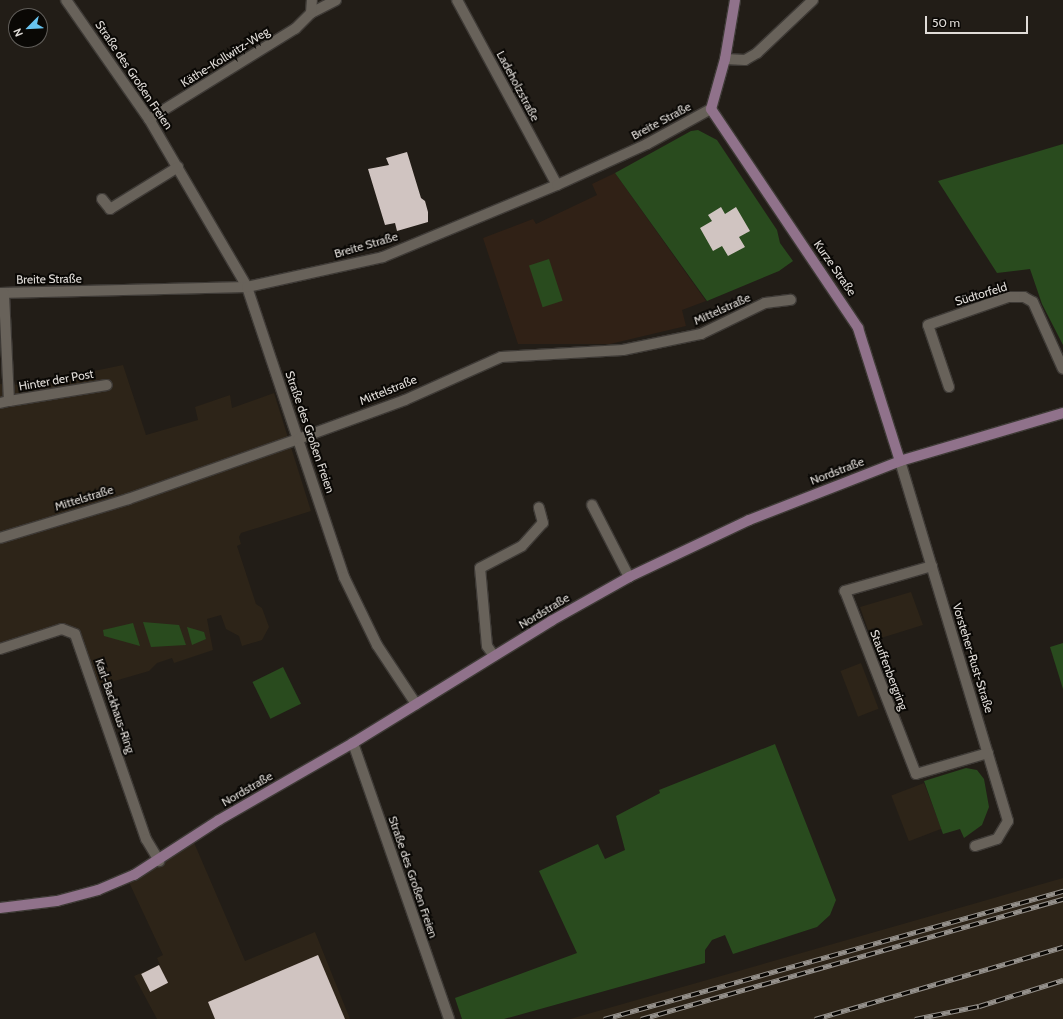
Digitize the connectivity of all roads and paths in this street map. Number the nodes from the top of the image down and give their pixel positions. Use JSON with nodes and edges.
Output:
{"nodes":[{"id":1,"x":66,"y":0,"type":"edge"},
{"id":2,"x":312,"y":0,"type":"edge"},
{"id":3,"x":336,"y":0,"type":"edge"},
{"id":4,"x":457,"y":0,"type":"edge"},
{"id":5,"x":735,"y":0,"type":"edge"},
{"id":6,"x":813,"y":0,"type":"edge"},
{"id":7,"x":311,"y":13,"type":"junction"},
{"id":8,"x":725,"y":59,"type":"junction"},
{"id":9,"x":711,"y":109,"type":"junction"},
{"id":10,"x":149,"y":119,"type":"junction"},
{"id":11,"x":178,"y":167,"type":"junction"},
{"id":12,"x":557,"y":185,"type":"junction"},
{"id":13,"x":102,"y":199,"type":"dead end"},
{"id":14,"x":247,"y":288,"type":"junction"},
{"id":15,"x":2,"y":293,"type":"edge"},
{"id":16,"x":791,"y":300,"type":"dead end"},
{"id":17,"x":1063,"y":369,"type":"edge"},
{"id":18,"x":107,"y":385,"type":"dead end"},
{"id":19,"x":949,"y":387,"type":"dead end"},
{"id":20,"x":5,"y":402,"type":"edge"},
{"id":21,"x":1063,"y":412,"type":"edge"},
{"id":22,"x":298,"y":438,"type":"junction"},
{"id":23,"x":900,"y":461,"type":"junction"},
{"id":24,"x":592,"y":505,"type":"dead end"},
{"id":25,"x":539,"y":508,"type":"dead end"},
{"id":26,"x":0,"y":538,"type":"edge"},
{"id":27,"x":932,"y":566,"type":"junction"},
{"id":28,"x":629,"y":577,"type":"junction"},
{"id":29,"x":0,"y":649,"type":"edge"},
{"id":30,"x":494,"y":656,"type":"junction"},
{"id":31,"x":416,"y":704,"type":"junction"},
{"id":32,"x":353,"y":743,"type":"junction"},
{"id":33,"x":988,"y":753,"type":"junction"},
{"id":34,"x":975,"y":846,"type":"dead end"},
{"id":35,"x":159,"y":861,"type":"junction"},
{"id":36,"x":0,"y":908,"type":"edge"},
{"id":37,"x":449,"y":1019,"type":"edge"}],
"edges":[{"from":1,"to":10,"type":"street","name":"Straße des Großen Freien"},
{"from":2,"to":7,"type":"street"},
{"from":3,"to":7,"type":"street","name":"Käthe-Kollwitz-Weg"},
{"from":4,"to":12,"type":"street","name":"Ladeholzstraße"},
{"from":5,"to":8,"type":"main road"},
{"from":6,"to":8,"type":"street"},
{"from":7,"to":10,"type":"street","name":"Käthe-Kollwitz-Weg"},
{"from":8,"to":9,"type":"main road"},
{"from":9,"to":12,"type":"street","name":"Breite Straße"},
{"from":9,"to":23,"type":"main road","name":"Kurze Straße"},
{"from":10,"to":11,"type":"street","name":"Straße des Großen Freien"},
{"from":11,"to":13,"type":"street"},
{"from":11,"to":14,"type":"street","name":"Straße des Großen Freien"},
{"from":12,"to":14,"type":"street","name":"Breite Straße"},
{"from":14,"to":15,"type":"street","name":"Breite Straße"},
{"from":14,"to":22,"type":"street","name":"Straße des Großen Freien"},
{"from":15,"to":20,"type":"street","name":"Hinter der Post"},
{"from":16,"to":22,"type":"street","name":"Mittelstraße"},
{"from":17,"to":19,"type":"street","name":"Südtorfeld"},
{"from":18,"to":20,"type":"street","name":"Hinter der Post"},
{"from":21,"to":23,"type":"main road","name":"Nordstraße"},
{"from":22,"to":26,"type":"street","name":"Mittelstraße"},
{"from":22,"to":31,"type":"street","name":"Straße des Großen Freien"},
{"from":23,"to":27,"type":"street","name":"Vorsteher-Rust-Straße"},
{"from":23,"to":28,"type":"main road","name":"Nordstraße"},
{"from":24,"to":28,"type":"street"},
{"from":25,"to":30,"type":"street"},
{"from":27,"to":33,"type":"street","name":"Vorsteher-Rust-Straße"},
{"from":27,"to":33,"type":"street","name":"Stauffenbergring"},
{"from":28,"to":30,"type":"main road","name":"Nordstraße"},
{"from":29,"to":35,"type":"street","name":"Karl-Backhaus-Ring"},
{"from":30,"to":31,"type":"main road","name":"Nordstraße"},
{"from":31,"to":32,"type":"main road","name":"Nordstraße"},
{"from":32,"to":35,"type":"main road","name":"Nordstraße"},
{"from":32,"to":37,"type":"street","name":"Straße des Großen Freien"},
{"from":33,"to":34,"type":"street","name":"Vorsteher-Rust-Straße"},
{"from":35,"to":36,"type":"main road","name":"Nordstraße"}]}
